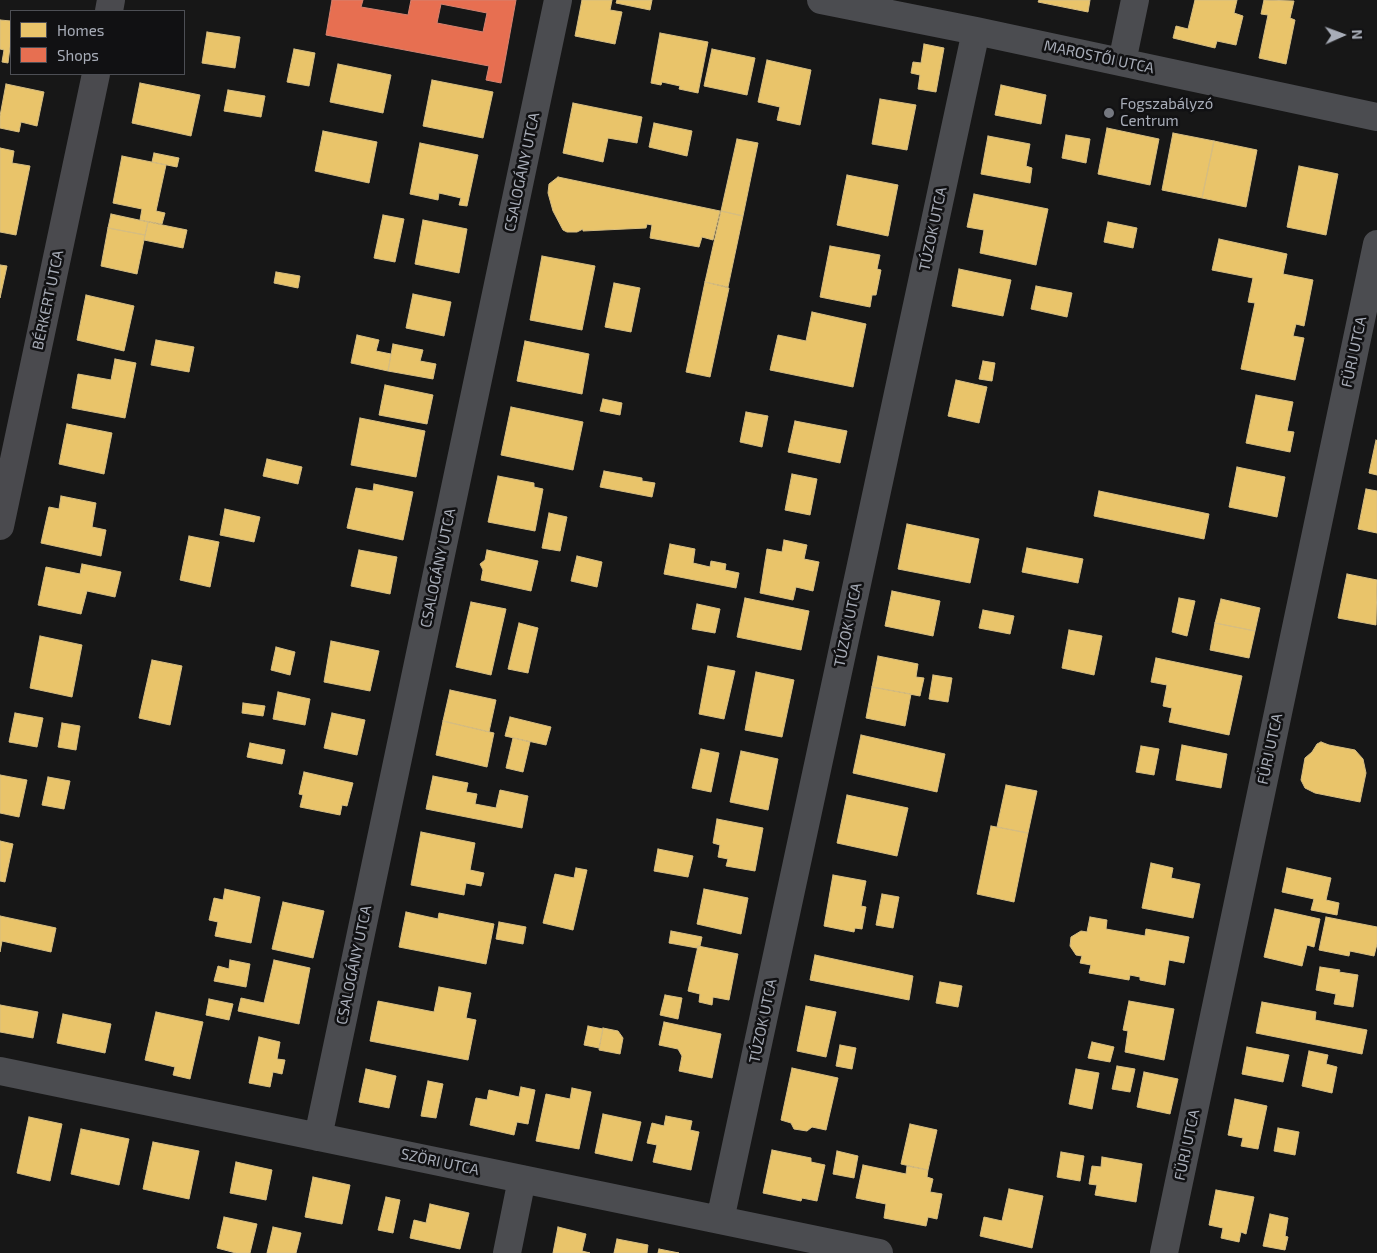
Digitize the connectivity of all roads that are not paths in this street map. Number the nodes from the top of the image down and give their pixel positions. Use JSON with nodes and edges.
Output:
{"nodes":[{"id":1,"x":558,"y":0,"type":"edge"},
{"id":2,"x":821,"y":0,"type":"edge"},
{"id":3,"x":1135,"y":0,"type":"edge"},
{"id":4,"x":976,"y":31,"type":"junction"},
{"id":5,"x":1122,"y":62,"type":"junction"},
{"id":6,"x":96,"y":75,"type":"edge"},
{"id":7,"x":1377,"y":117,"type":"edge"},
{"id":8,"x":1377,"y":244,"type":"edge"},
{"id":9,"x":0,"y":526,"type":"edge"},
{"id":10,"x":0,"y":1071,"type":"edge"},
{"id":11,"x":318,"y":1137,"type":"junction"},
{"id":12,"x":522,"y":1179,"type":"junction"},
{"id":13,"x":720,"y":1220,"type":"junction"},
{"id":14,"x":506,"y":1253,"type":"edge"},
{"id":15,"x":879,"y":1253,"type":"edge"},
{"id":16,"x":1164,"y":1253,"type":"edge"}],
"edges":[{"from":1,"to":11,"type":"street","name":"CSALOGÁNY UTCA"},
{"from":2,"to":4,"type":"street","name":"MAROSTŐI UTCA"},
{"from":3,"to":5,"type":"street"},
{"from":4,"to":5,"type":"street","name":"MAROSTŐI UTCA"},
{"from":4,"to":13,"type":"street","name":"TÚZOK UTCA"},
{"from":5,"to":7,"type":"street","name":"MAROSTŐI UTCA"},
{"from":6,"to":9,"type":"street","name":"BÉRKERT UTCA"},
{"from":8,"to":16,"type":"street","name":"FÜRJ UTCA"},
{"from":10,"to":11,"type":"street","name":"SZÖRI UTCA"},
{"from":11,"to":12,"type":"street","name":"SZÖRI UTCA"},
{"from":12,"to":13,"type":"street","name":"SZÖRI UTCA"},
{"from":12,"to":14,"type":"street"},
{"from":13,"to":15,"type":"street","name":"SZÖRI UTCA"}]}
